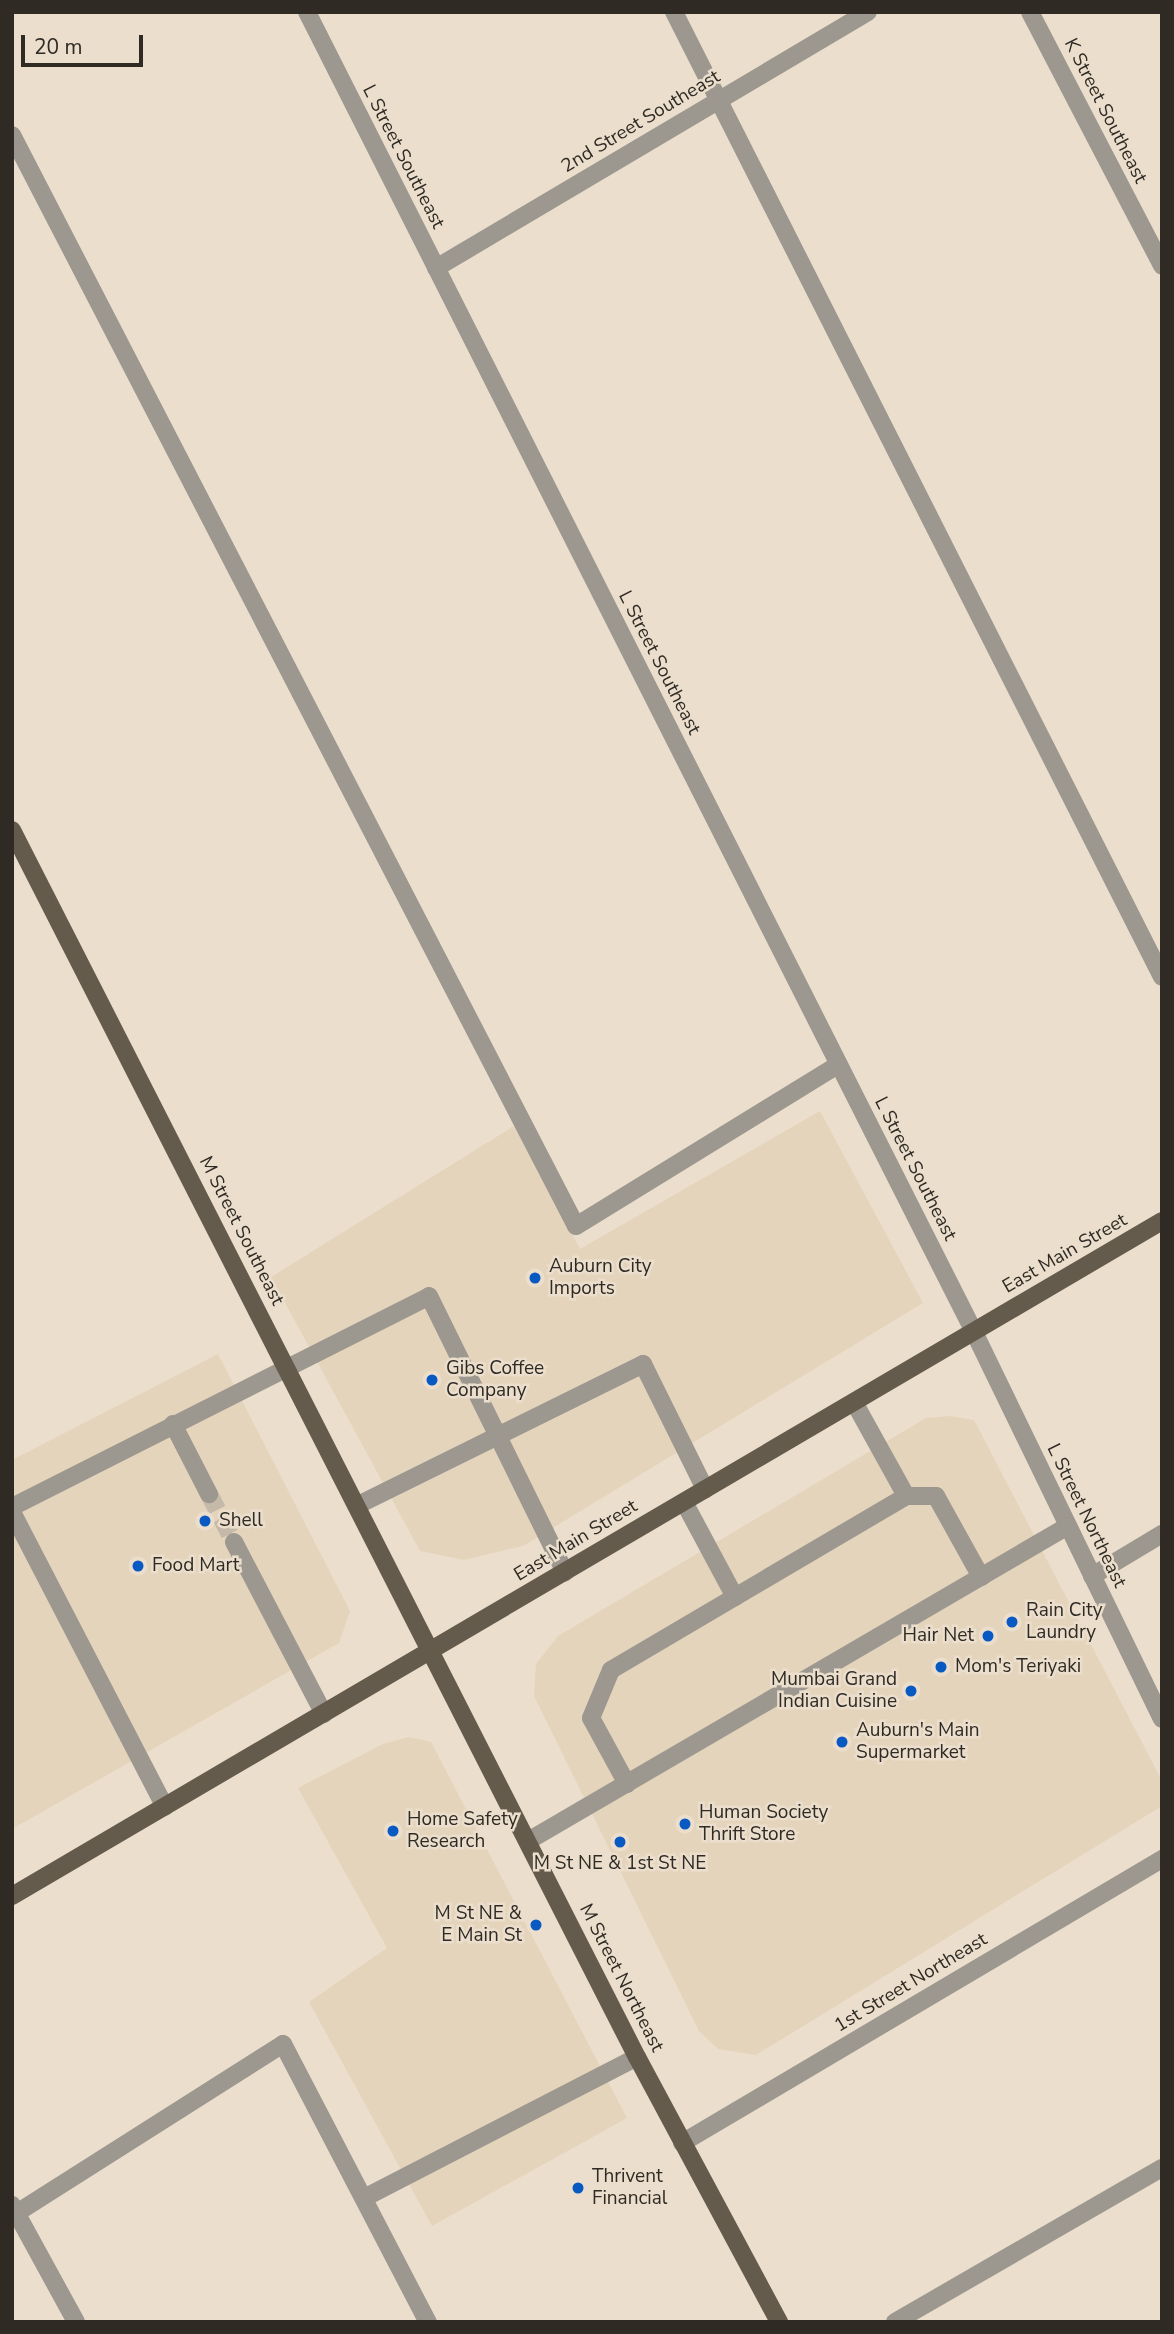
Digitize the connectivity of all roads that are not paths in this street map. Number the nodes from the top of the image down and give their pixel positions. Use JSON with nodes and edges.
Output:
{"nodes":[{"id":1,"x":307,"y":12,"type":"edge"},
{"id":2,"x":674,"y":12,"type":"edge"},
{"id":3,"x":868,"y":12,"type":"edge"},
{"id":4,"x":1030,"y":12,"type":"edge"},
{"id":5,"x":719,"y":100,"type":"junction"},
{"id":6,"x":12,"y":135,"type":"edge"},
{"id":7,"x":1162,"y":266,"type":"edge"},
{"id":8,"x":436,"y":268,"type":"junction"},
{"id":9,"x":12,"y":830,"type":"edge"},
{"id":10,"x":1162,"y":977,"type":"edge"},
{"id":11,"x":838,"y":1065,"type":"junction"},
{"id":12,"x":1162,"y":1221,"type":"edge"},
{"id":13,"x":974,"y":1332,"type":"junction"},
{"id":14,"x":286,"y":1366,"type":"junction"},
{"id":15,"x":854,"y":1402,"type":"junction"},
{"id":16,"x":173,"y":1423,"type":"junction"},
{"id":17,"x":498,"y":1436,"type":"junction"},
{"id":18,"x":705,"y":1489,"type":"junction"},
{"id":19,"x":209,"y":1494,"type":"tunnel mouth"},
{"id":20,"x":906,"y":1496,"type":"junction"},
{"id":21,"x":684,"y":1502,"type":"junction"},
{"id":22,"x":358,"y":1505,"type":"junction"},
{"id":23,"x":12,"y":1509,"type":"edge"},
{"id":24,"x":1068,"y":1526,"type":"junction"},
{"id":25,"x":1162,"y":1534,"type":"edge"},
{"id":26,"x":234,"y":1542,"type":"tunnel mouth"},
{"id":27,"x":565,"y":1572,"type":"junction"},
{"id":28,"x":1092,"y":1576,"type":"junction"},
{"id":29,"x":981,"y":1577,"type":"junction"},
{"id":30,"x":735,"y":1597,"type":"junction"},
{"id":31,"x":433,"y":1650,"type":"junction"},
{"id":32,"x":324,"y":1714,"type":"junction"},
{"id":33,"x":1162,"y":1719,"type":"edge"},
{"id":34,"x":627,"y":1784,"type":"junction"},
{"id":35,"x":165,"y":1807,"type":"junction"},
{"id":36,"x":528,"y":1841,"type":"junction"},
{"id":37,"x":1162,"y":1859,"type":"edge"},
{"id":38,"x":12,"y":1896,"type":"edge"},
{"id":39,"x":637,"y":2057,"type":"junction"},
{"id":40,"x":682,"y":2144,"type":"junction"},
{"id":41,"x":1162,"y":2168,"type":"edge"},
{"id":42,"x":364,"y":2198,"type":"junction"},
{"id":43,"x":14,"y":2211,"type":"edge"},
{"id":44,"x":76,"y":2322,"type":"edge"},
{"id":45,"x":428,"y":2322,"type":"edge"},
{"id":46,"x":779,"y":2322,"type":"edge"},
{"id":47,"x":895,"y":2322,"type":"edge"}],
"edges":[{"from":1,"to":8,"type":"street","name":"L Street Southeast"},
{"from":2,"to":5,"type":"street"},
{"from":3,"to":5,"type":"street","name":"2nd Street Southeast"},
{"from":4,"to":7,"type":"street","name":"K Street Southeast"},
{"from":5,"to":8,"type":"street","name":"2nd Street Southeast"},
{"from":5,"to":10,"type":"street"},
{"from":6,"to":11,"type":"street"},
{"from":8,"to":11,"type":"street","name":"L Street Southeast"},
{"from":9,"to":14,"type":"main road","name":"M Street Southeast"},
{"from":11,"to":13,"type":"street","name":"L Street Southeast"},
{"from":12,"to":13,"type":"main road","name":"East Main Street"},
{"from":13,"to":15,"type":"main road","name":"East Main Street"},
{"from":13,"to":24,"type":"street","name":"L Street Northeast"},
{"from":14,"to":16,"type":"street"},
{"from":14,"to":17,"type":"street"},
{"from":14,"to":22,"type":"main road","name":"M Street Southeast"},
{"from":15,"to":18,"type":"main road","name":"East Main Street"},
{"from":15,"to":20,"type":"street"},
{"from":16,"to":19,"type":"street"},
{"from":16,"to":23,"type":"street"},
{"from":17,"to":18,"type":"street"},
{"from":17,"to":22,"type":"street"},
{"from":17,"to":27,"type":"street"},
{"from":18,"to":21,"type":"main road","name":"East Main Street"},
{"from":20,"to":29,"type":"street"},
{"from":20,"to":30,"type":"street"},
{"from":21,"to":27,"type":"main road","name":"East Main Street"},
{"from":21,"to":30,"type":"street"},
{"from":22,"to":31,"type":"main road","name":"M Street Southeast"},
{"from":23,"to":35,"type":"street"},
{"from":24,"to":28,"type":"street","name":"L Street Northeast"},
{"from":24,"to":29,"type":"street"},
{"from":25,"to":28,"type":"street"},
{"from":26,"to":32,"type":"street"},
{"from":27,"to":31,"type":"main road","name":"East Main Street"},
{"from":28,"to":33,"type":"street","name":"L Street Northeast"},
{"from":29,"to":34,"type":"street"},
{"from":30,"to":34,"type":"street"},
{"from":31,"to":32,"type":"main road","name":"East Main Street"},
{"from":31,"to":36,"type":"main road","name":"M Street Northeast"},
{"from":32,"to":35,"type":"main road","name":"East Main Street"},
{"from":34,"to":36,"type":"street"},
{"from":35,"to":38,"type":"main road","name":"East Main Street"},
{"from":36,"to":39,"type":"main road","name":"M Street Northeast"},
{"from":37,"to":40,"type":"street","name":"1st Street Northeast"},
{"from":39,"to":40,"type":"main road","name":"M Street Northeast"},
{"from":39,"to":42,"type":"street"},
{"from":40,"to":46,"type":"main road","name":"M Street Northeast"},
{"from":41,"to":47,"type":"street"},
{"from":42,"to":43,"type":"street"},
{"from":42,"to":45,"type":"street"},
{"from":43,"to":44,"type":"street"}]}
